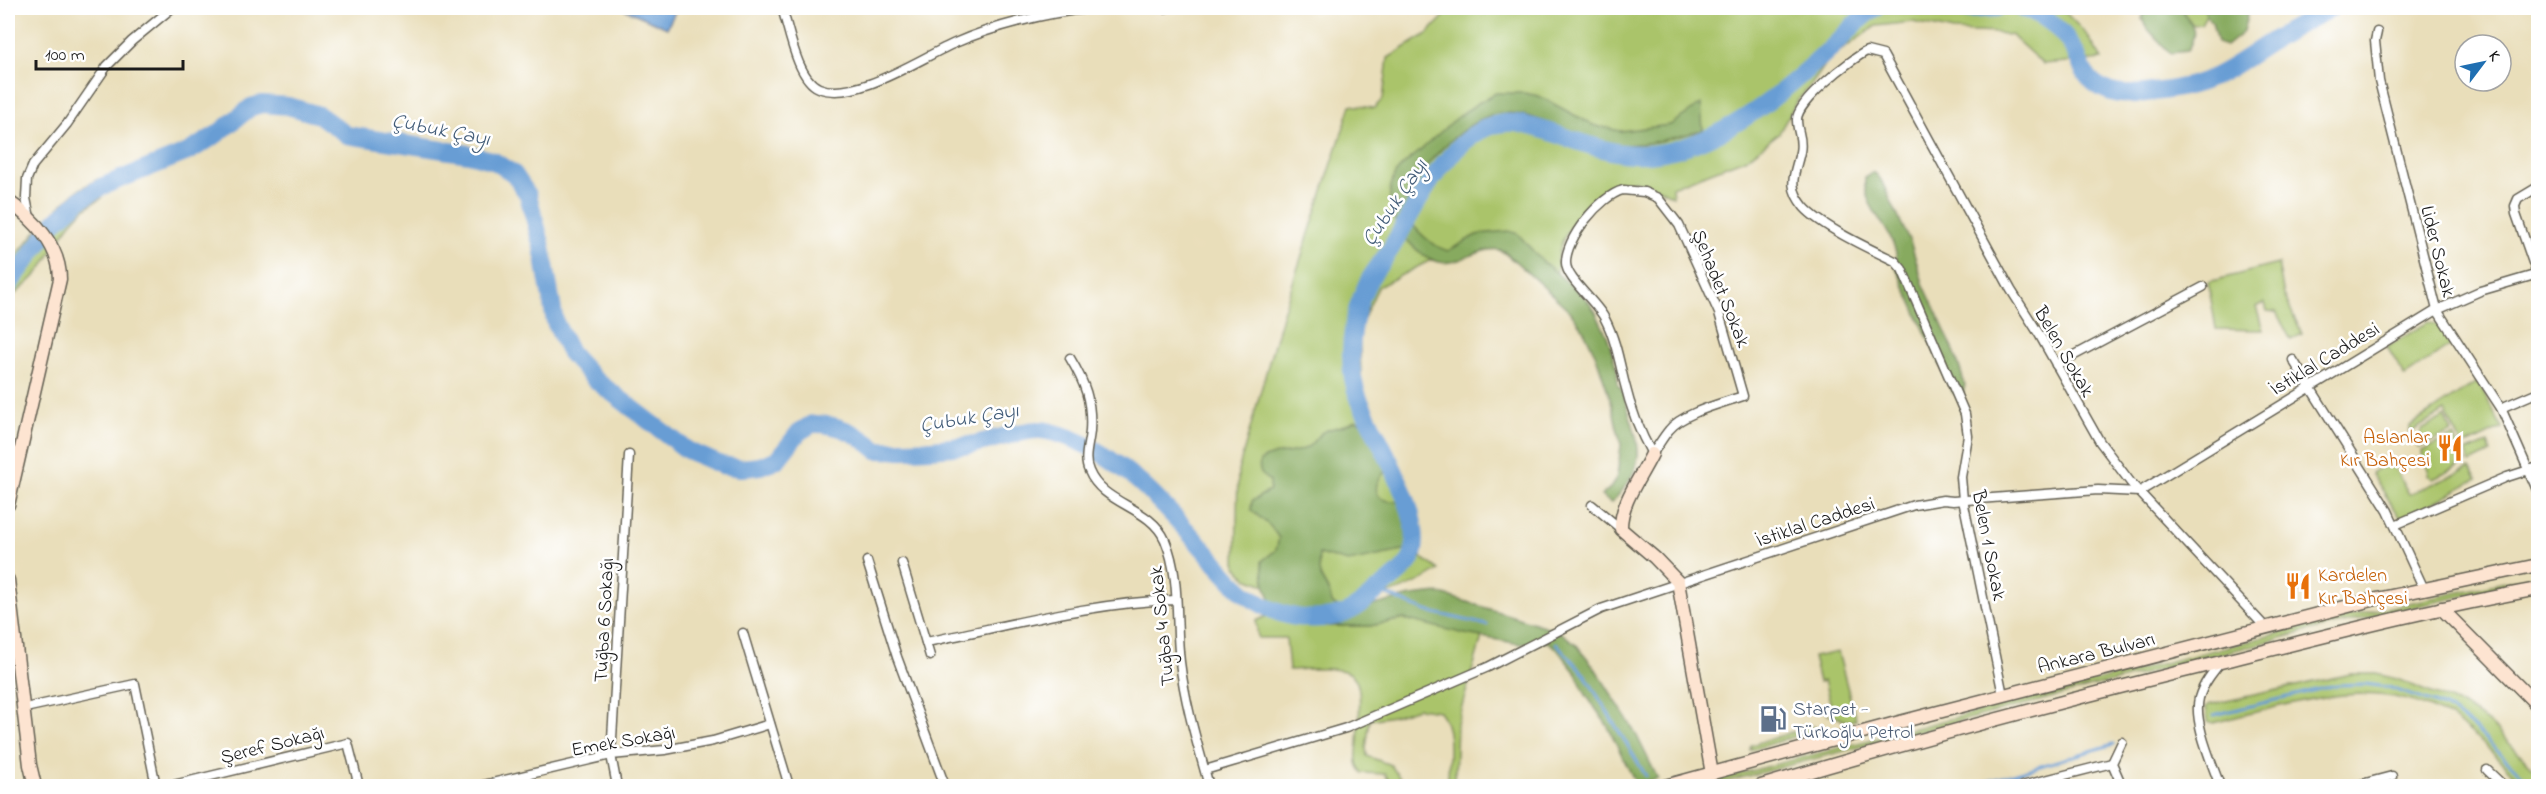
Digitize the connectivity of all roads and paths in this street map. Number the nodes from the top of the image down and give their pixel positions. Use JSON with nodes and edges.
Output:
{"nodes":[{"id":1,"x":172,"y":8,"type":"edge"},
{"id":2,"x":782,"y":8,"type":"edge"},
{"id":3,"x":1166,"y":8,"type":"edge"},
{"id":4,"x":2377,"y":32,"type":"dead end"},
{"id":5,"x":1883,"y":55,"type":"joint"},
{"id":6,"x":2538,"y":187,"type":"edge"},
{"id":7,"x":8,"y":201,"type":"edge"},
{"id":8,"x":32,"y":220,"type":"junction"},
{"id":9,"x":2538,"y":274,"type":"edge"},
{"id":10,"x":2203,"y":287,"type":"dead end"},
{"id":11,"x":2437,"y":310,"type":"junction"},
{"id":12,"x":1070,"y":358,"type":"dead end"},
{"id":13,"x":2293,"y":360,"type":"dead end"},
{"id":14,"x":2056,"y":365,"type":"junction"},
{"id":15,"x":2310,"y":385,"type":"junction"},
{"id":16,"x":2538,"y":392,"type":"edge"},
{"id":17,"x":2500,"y":408,"type":"junction"},
{"id":18,"x":1652,"y":454,"type":"junction"},
{"id":19,"x":629,"y":455,"type":"dead end"},
{"id":20,"x":2534,"y":468,"type":"edge"},
{"id":21,"x":2139,"y":492,"type":"junction"},
{"id":22,"x":2538,"y":492,"type":"edge"},
{"id":23,"x":1963,"y":500,"type":"junction"},
{"id":24,"x":8,"y":505,"type":"edge"},
{"id":25,"x":1592,"y":505,"type":"dead end"},
{"id":26,"x":2395,"y":525,"type":"junction"},
{"id":27,"x":1621,"y":529,"type":"junction"},
{"id":28,"x":867,"y":561,"type":"dead end"},
{"id":29,"x":902,"y":563,"type":"dead end"},
{"id":30,"x":2538,"y":565,"type":"edge"},
{"id":31,"x":8,"y":580,"type":"edge"},
{"id":32,"x":1678,"y":582,"type":"junction"},
{"id":33,"x":2424,"y":589,"type":"junction"},
{"id":34,"x":2538,"y":589,"type":"edge"},
{"id":35,"x":1176,"y":600,"type":"junction"},
{"id":36,"x":2441,"y":608,"type":"junction"},
{"id":37,"x":2266,"y":628,"type":"junction"},
{"id":38,"x":11,"y":632,"type":"edge"},
{"id":39,"x":743,"y":633,"type":"dead end"},
{"id":40,"x":926,"y":642,"type":"junction"},
{"id":41,"x":930,"y":656,"type":"dead end"},
{"id":42,"x":2221,"y":662,"type":"junction"},
{"id":43,"x":2003,"y":695,"type":"junction"},
{"id":44,"x":2538,"y":706,"type":"edge"},
{"id":45,"x":25,"y":708,"type":"junction"},
{"id":46,"x":770,"y":724,"type":"junction"},
{"id":47,"x":2122,"y":742,"type":"dead end"},
{"id":48,"x":611,"y":756,"type":"junction"},
{"id":49,"x":2112,"y":763,"type":"junction"},
{"id":50,"x":1205,"y":770,"type":"junction"},
{"id":51,"x":2487,"y":770,"type":"dead end"},
{"id":52,"x":1712,"y":774,"type":"junction"},
{"id":53,"x":527,"y":776,"type":"junction"},
{"id":54,"x":2392,"y":776,"type":"dead end"},
{"id":55,"x":35,"y":786,"type":"edge"},
{"id":56,"x":156,"y":786,"type":"edge"},
{"id":57,"x":169,"y":786,"type":"edge"},
{"id":58,"x":359,"y":786,"type":"edge"},
{"id":59,"x":479,"y":786,"type":"edge"},
{"id":60,"x":529,"y":786,"type":"edge"},
{"id":61,"x":617,"y":786,"type":"edge"},
{"id":62,"x":789,"y":786,"type":"edge"},
{"id":63,"x":945,"y":786,"type":"edge"},
{"id":64,"x":1209,"y":786,"type":"edge"},
{"id":65,"x":1665,"y":786,"type":"edge"},
{"id":66,"x":1761,"y":786,"type":"edge"},
{"id":67,"x":2022,"y":786,"type":"edge"},
{"id":68,"x":2121,"y":786,"type":"edge"},
{"id":69,"x":2220,"y":786,"type":"edge"},
{"id":70,"x":2354,"y":786,"type":"edge"},
{"id":71,"x":2504,"y":786,"type":"edge"}],
"edges":[{"from":1,"to":8,"type":"street"},
{"from":2,"to":3,"type":"street"},
{"from":4,"to":11,"type":"street","name":"Lider Sokak"},
{"from":5,"to":14,"type":"street","name":"Belen Sokak"},
{"from":5,"to":23,"type":"street","name":"Belen 1 Sokak"},
{"from":6,"to":9,"type":"street"},
{"from":7,"to":8,"type":"main road"},
{"from":8,"to":24,"type":"main road"},
{"from":9,"to":11,"type":"street","name":"İstiklal Caddesi"},
{"from":10,"to":14,"type":"street"},
{"from":11,"to":15,"type":"street","name":"İstiklal Caddesi"},
{"from":11,"to":17,"type":"street","name":"Lider Sokak"},
{"from":12,"to":35,"type":"street","name":"Tuğba 4 Sokak"},
{"from":13,"to":15,"type":"street"},
{"from":14,"to":21,"type":"street","name":"Belen Sokak"},
{"from":15,"to":21,"type":"street","name":"İstiklal Caddesi"},
{"from":15,"to":26,"type":"street"},
{"from":16,"to":17,"type":"street"},
{"from":17,"to":20,"type":"street","name":"Lider Sokak"},
{"from":18,"to":18,"type":"street","name":"Şehadet Sokak"},
{"from":18,"to":27,"type":"main road"},
{"from":19,"to":48,"type":"street","name":"Tuğba 6 Sokağı"},
{"from":20,"to":22,"type":"street","name":"Lider Sokak"},
{"from":20,"to":26,"type":"street"},
{"from":21,"to":23,"type":"street","name":"İstiklal Caddesi"},
{"from":21,"to":37,"type":"street","name":"Belen Sokak"},
{"from":23,"to":32,"type":"street","name":"İstiklal Caddesi"},
{"from":23,"to":43,"type":"street","name":"Belen 1 Sokak"},
{"from":25,"to":27,"type":"street"},
{"from":26,"to":33,"type":"street"},
{"from":27,"to":32,"type":"main road"},
{"from":28,"to":63,"type":"street"},
{"from":29,"to":40,"type":"street"},
{"from":30,"to":33,"type":"main road","name":"Ankara Bulvarı"},
{"from":31,"to":38,"type":"main road"},
{"from":32,"to":50,"type":"street","name":"İstiklal Caddesi"},
{"from":32,"to":52,"type":"main road"},
{"from":33,"to":37,"type":"main road","name":"Ankara Bulvarı"},
{"from":34,"to":36,"type":"main road","name":"Ankara Bulvarı"},
{"from":35,"to":40,"type":"street"},
{"from":35,"to":50,"type":"street","name":"Tuğba 4 Sokak"},
{"from":36,"to":42,"type":"main road","name":"Ankara Bulvarı"},
{"from":36,"to":44,"type":"main road"},
{"from":37,"to":43,"type":"main road","name":"Ankara Bulvarı"},
{"from":38,"to":45,"type":"main road"},
{"from":39,"to":46,"type":"street"},
{"from":40,"to":41,"type":"street"},
{"from":42,"to":66,"type":"main road","name":"Ankara Bulvarı"},
{"from":42,"to":69,"type":"street"},
{"from":43,"to":52,"type":"main road","name":"Ankara Bulvarı"},
{"from":45,"to":55,"type":"main road"},
{"from":45,"to":56,"type":"street"},
{"from":46,"to":48,"type":"street","name":"Emek Sokağı"},
{"from":46,"to":62,"type":"street"},
{"from":47,"to":49,"type":"street"},
{"from":48,"to":53,"type":"street","name":"Emek Sokağı"},
{"from":48,"to":61,"type":"street","name":"Tuğba 6 Sokağı"},
{"from":49,"to":67,"type":"street"},
{"from":49,"to":68,"type":"street"},
{"from":50,"to":64,"type":"street","name":"Tuğba 4 Sokak"},
{"from":51,"to":71,"type":"street"},
{"from":52,"to":65,"type":"main road","name":"Ankara Bulvarı"},
{"from":53,"to":59,"type":"street","name":"Emek Sokağı"},
{"from":53,"to":60,"type":"street"},
{"from":54,"to":70,"type":"street"},
{"from":57,"to":58,"type":"street","name":"Şeref Sokağı"}]}
